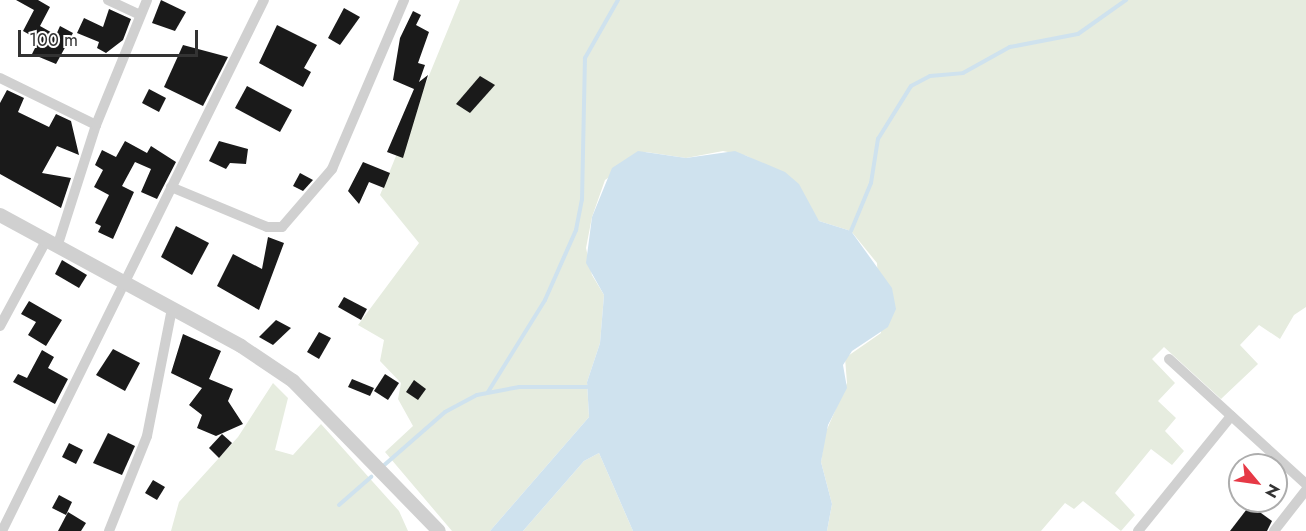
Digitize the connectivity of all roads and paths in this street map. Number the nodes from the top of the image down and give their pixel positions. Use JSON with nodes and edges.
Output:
{"nodes":[{"id":1,"x":108,"y":0,"type":"edge"},
{"id":2,"x":147,"y":0,"type":"edge"},
{"id":3,"x":264,"y":0,"type":"edge"},
{"id":4,"x":404,"y":0,"type":"edge"},
{"id":5,"x":140,"y":15,"type":"junction"},
{"id":6,"x":0,"y":78,"type":"edge"},
{"id":7,"x":96,"y":125,"type":"junction"},
{"id":8,"x":171,"y":187,"type":"junction"},
{"id":9,"x":0,"y":216,"type":"edge"},
{"id":10,"x":53,"y":241,"type":"junction"},
{"id":11,"x":125,"y":280,"type":"junction"},
{"id":12,"x":172,"y":308,"type":"junction"},
{"id":13,"x":0,"y":326,"type":"edge"},
{"id":14,"x":1168,"y":359,"type":"dead end"},
{"id":15,"x":1231,"y":416,"type":"junction"},
{"id":16,"x":1306,"y":484,"type":"edge"},
{"id":17,"x":1306,"y":490,"type":"edge"},
{"id":18,"x":2,"y":531,"type":"edge"},
{"id":19,"x":109,"y":531,"type":"edge"},
{"id":20,"x":439,"y":531,"type":"edge"},
{"id":21,"x":1138,"y":531,"type":"edge"},
{"id":22,"x":1274,"y":531,"type":"edge"}],
"edges":[{"from":1,"to":5,"type":"street"},
{"from":2,"to":5,"type":"street"},
{"from":3,"to":8,"type":"street"},
{"from":4,"to":8,"type":"street"},
{"from":5,"to":7,"type":"street"},
{"from":6,"to":7,"type":"street"},
{"from":7,"to":10,"type":"street"},
{"from":8,"to":11,"type":"street"},
{"from":9,"to":10,"type":"street"},
{"from":10,"to":11,"type":"street"},
{"from":10,"to":13,"type":"street"},
{"from":11,"to":12,"type":"street"},
{"from":11,"to":18,"type":"street"},
{"from":12,"to":19,"type":"street"},
{"from":12,"to":20,"type":"street"},
{"from":14,"to":15,"type":"street"},
{"from":15,"to":16,"type":"street"},
{"from":15,"to":21,"type":"street"},
{"from":17,"to":22,"type":"street"}]}
